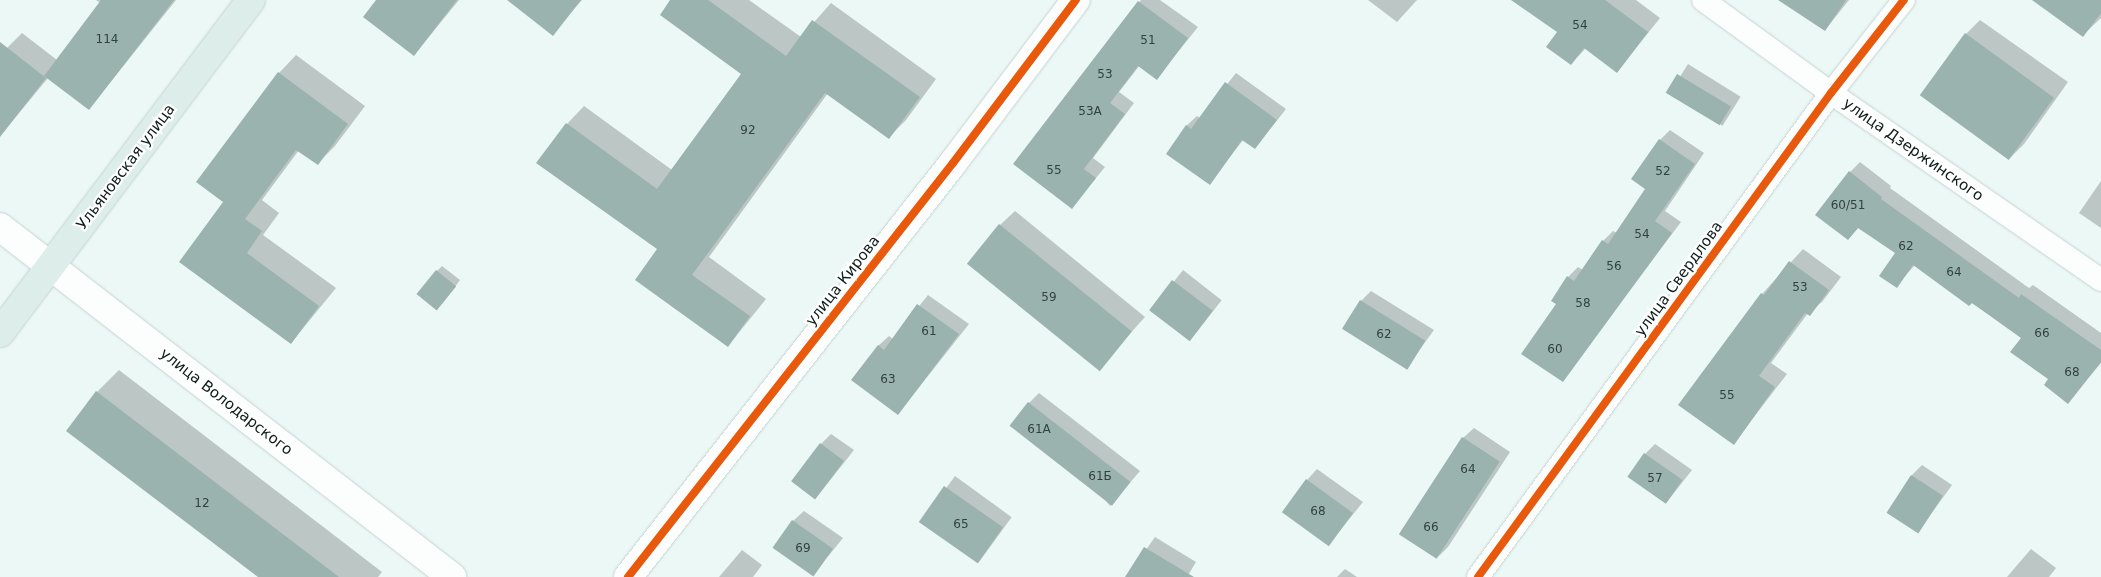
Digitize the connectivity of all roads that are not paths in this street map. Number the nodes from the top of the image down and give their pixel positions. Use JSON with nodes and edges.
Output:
{"nodes":[{"id":1,"x":251,"y":0,"type":"edge"},
{"id":2,"x":1076,"y":0,"type":"edge"},
{"id":3,"x":1704,"y":0,"type":"edge"},
{"id":4,"x":1904,"y":0,"type":"edge"},
{"id":5,"x":1831,"y":93,"type":"junction"},
{"id":6,"x":0,"y":227,"type":"edge"},
{"id":7,"x":51,"y":267,"type":"junction"},
{"id":8,"x":2101,"y":280,"type":"edge"},
{"id":9,"x":0,"y":333,"type":"edge"},
{"id":10,"x":452,"y":577,"type":"edge"},
{"id":11,"x":628,"y":577,"type":"edge"},
{"id":12,"x":1478,"y":577,"type":"edge"}],
"edges":[{"from":1,"to":7,"type":"main road","name":"Ульяновская улица"},
{"from":2,"to":11,"type":"street","name":"улица Кирова"},
{"from":3,"to":5,"type":"street","name":"улица Дзержинского"},
{"from":4,"to":5,"type":"street","name":"улица Свердлова"},
{"from":5,"to":8,"type":"street","name":"улица Дзержинского"},
{"from":5,"to":12,"type":"street","name":"улица Свердлова"},
{"from":6,"to":7,"type":"street","name":"улица Володарского"},
{"from":7,"to":9,"type":"main road","name":"Ульяновская улица"},
{"from":7,"to":10,"type":"street","name":"улица Володарского"}]}
